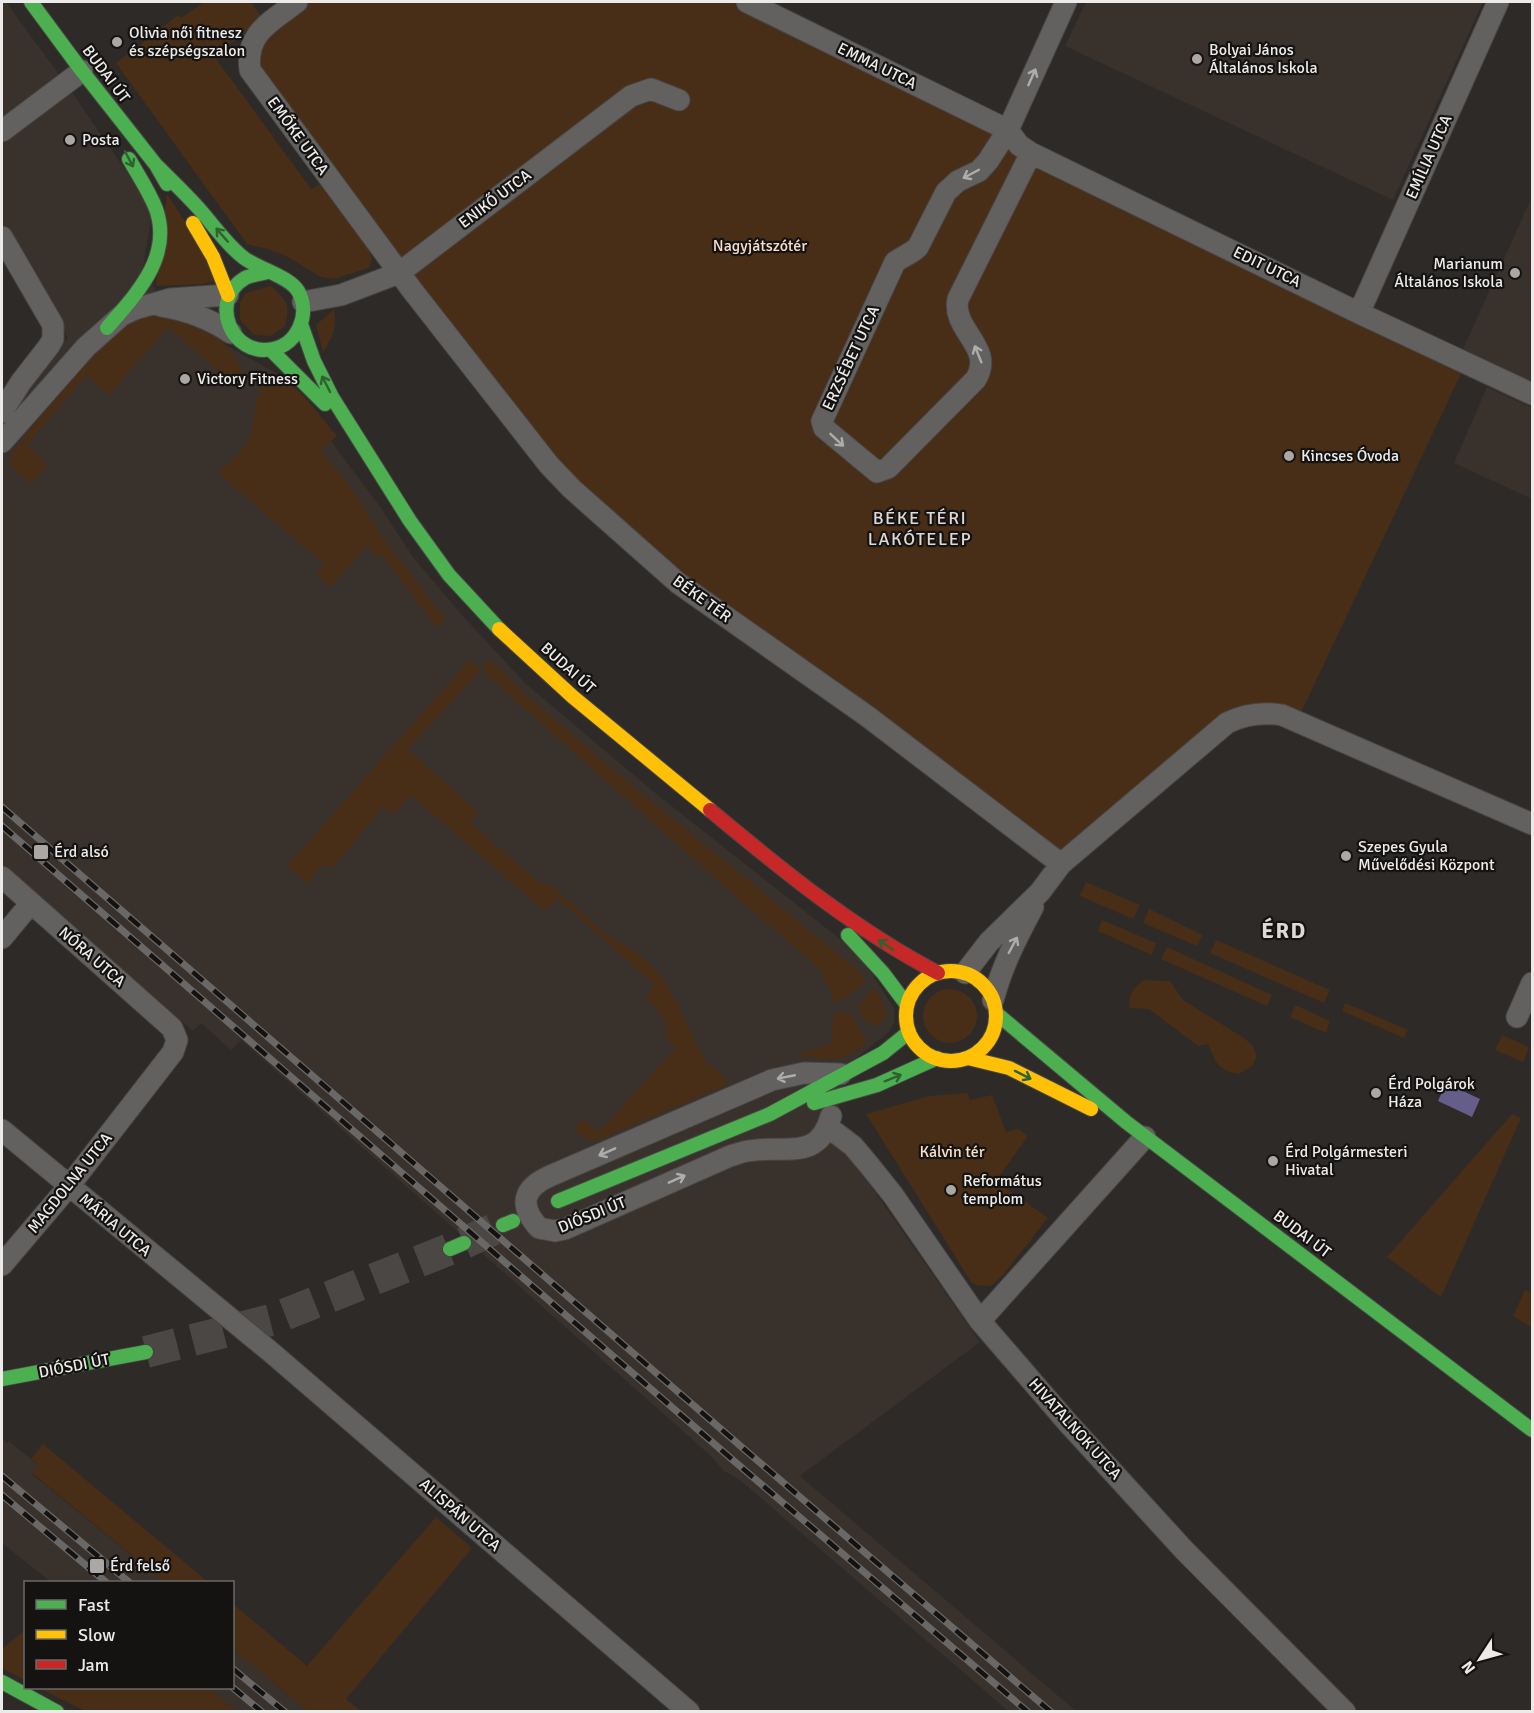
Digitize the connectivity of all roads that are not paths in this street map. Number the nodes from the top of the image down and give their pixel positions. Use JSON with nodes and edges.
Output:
{"nodes":[{"id":1,"x":32,"y":2,"type":"edge"},
{"id":2,"x":297,"y":2,"type":"edge"},
{"id":3,"x":747,"y":2,"type":"edge"},
{"id":4,"x":1066,"y":2,"type":"edge"},
{"id":5,"x":1498,"y":2,"type":"edge"},
{"id":6,"x":81,"y":71,"type":"junction"},
{"id":7,"x":679,"y":100,"type":"dead end"},
{"id":8,"x":1008,"y":130,"type":"junction"},
{"id":9,"x":2,"y":131,"type":"edge"},
{"id":10,"x":1031,"y":153,"type":"junction"},
{"id":11,"x":156,"y":165,"type":"junction"},
{"id":12,"x":2,"y":237,"type":"edge"},
{"id":13,"x":267,"y":272,"type":"junction"},
{"id":14,"x":399,"y":273,"type":"junction"},
{"id":15,"x":228,"y":295,"type":"junction"},
{"id":16,"x":303,"y":302,"type":"junction"},
{"id":17,"x":152,"y":305,"type":"junction"},
{"id":18,"x":1359,"y":313,"type":"junction"},
{"id":19,"x":302,"y":324,"type":"junction"},
{"id":20,"x":107,"y":328,"type":"junction"},
{"id":21,"x":231,"y":333,"type":"junction"},
{"id":22,"x":271,"y":350,"type":"junction"},
{"id":23,"x":1533,"y":394,"type":"edge"},
{"id":24,"x":2,"y":412,"type":"edge"},
{"id":25,"x":355,"y":435,"type":"junction"},
{"id":26,"x":2,"y":442,"type":"edge"},
{"id":27,"x":1533,"y":824,"type":"edge"},
{"id":28,"x":1061,"y":864,"type":"junction"},
{"id":29,"x":2,"y":877,"type":"edge"},
{"id":30,"x":802,"y":886,"type":"junction"},
{"id":31,"x":1040,"y":892,"type":"junction"},
{"id":32,"x":31,"y":903,"type":"junction"},
{"id":33,"x":2,"y":938,"type":"edge"},
{"id":34,"x":938,"y":973,"type":"junction"},
{"id":35,"x":965,"y":973,"type":"junction"},
{"id":36,"x":1533,"y":983,"type":"edge"},
{"id":37,"x":907,"y":1005,"type":"junction"},
{"id":38,"x":995,"y":1006,"type":"junction"},
{"id":39,"x":1517,"y":1017,"type":"dead end"},
{"id":40,"x":909,"y":1032,"type":"junction"},
{"id":41,"x":177,"y":1040,"type":"joint"},
{"id":42,"x":938,"y":1058,"type":"junction"},
{"id":43,"x":968,"y":1058,"type":"junction"},
{"id":44,"x":844,"y":1074,"type":"junction"},
{"id":45,"x":848,"y":1096,"type":"junction"},
{"id":46,"x":770,"y":1114,"type":"junction"},
{"id":47,"x":828,"y":1127,"type":"junction"},
{"id":48,"x":2,"y":1130,"type":"edge"},
{"id":49,"x":1145,"y":1137,"type":"junction"},
{"id":50,"x":69,"y":1186,"type":"junction"},
{"id":51,"x":558,"y":1201,"type":"dead end"},
{"id":52,"x":464,"y":1243,"type":"tunnel mouth"},
{"id":53,"x":450,"y":1249,"type":"tunnel mouth"},
{"id":54,"x":2,"y":1265,"type":"edge"},
{"id":55,"x":229,"y":1319,"type":"joint"},
{"id":56,"x":980,"y":1321,"type":"junction"},
{"id":57,"x":146,"y":1352,"type":"tunnel mouth"},
{"id":58,"x":1440,"y":1358,"type":"junction"},
{"id":59,"x":2,"y":1379,"type":"edge"},
{"id":60,"x":1514,"y":1400,"type":"dead end"},
{"id":61,"x":1533,"y":1430,"type":"edge"},
{"id":62,"x":2,"y":1682,"type":"edge"},
{"id":63,"x":57,"y":1712,"type":"edge"},
{"id":64,"x":689,"y":1712,"type":"edge"},
{"id":65,"x":1346,"y":1712,"type":"edge"}],
"edges":[{"from":1,"to":6,"type":"main road","name":"BUDAI ÚT"},
{"from":2,"to":14,"type":"street","name":"EMŐKE UTCA"},
{"from":3,"to":8,"type":"street","name":"EMMA UTCA"},
{"from":8,"to":4,"type":"street","name":"ERZSÉBET UTCA","one_way":true},
{"from":5,"to":18,"type":"street","name":"EMÍLIA UTCA"},
{"from":6,"to":9,"type":"street"},
{"from":6,"to":11,"type":"main road","name":"BUDAI ÚT"},
{"from":6,"to":20,"type":"main road","one_way":true},
{"from":7,"to":14,"type":"street","name":"ENIKŐ UTCA"},
{"from":8,"to":10,"type":"street","name":"EDIT UTCA"},
{"from":8,"to":10,"type":"street","name":"ERZSÉBET UTCA","one_way":true},
{"from":10,"to":18,"type":"street","name":"EDIT UTCA"},
{"from":13,"to":11,"type":"main road","name":"BUDAI ÚT","one_way":true},
{"from":11,"to":15,"type":"main road","name":"BUDAI ÚT"},
{"from":12,"to":24,"type":"street"},
{"from":13,"to":15,"type":"main road"},
{"from":13,"to":16,"type":"main road","name":"BUDAI ÚT"},
{"from":14,"to":16,"type":"street","name":"ENIKŐ UTCA"},
{"from":14,"to":28,"type":"street","name":"BÉKE TÉR"},
{"from":15,"to":17,"type":"street"},
{"from":15,"to":21,"type":"main road","name":"BUDAI ÚT"},
{"from":16,"to":19,"type":"main road","name":"BUDAI ÚT"},
{"from":17,"to":20,"type":"street"},
{"from":17,"to":21,"type":"street"},
{"from":18,"to":23,"type":"street","name":"EDIT UTCA"},
{"from":19,"to":22,"type":"main road"},
{"from":25,"to":19,"type":"main road","name":"BUDAI ÚT","one_way":true},
{"from":20,"to":26,"type":"street"},
{"from":21,"to":22,"type":"main road"},
{"from":22,"to":25,"type":"main road","name":"BUDAI ÚT"},
{"from":25,"to":30,"type":"main road","name":"BUDAI ÚT"},
{"from":27,"to":28,"type":"street"},
{"from":28,"to":31,"type":"street"},
{"from":29,"to":32,"type":"street","name":"NÓRA UTCA"},
{"from":34,"to":30,"type":"main road","name":"BUDAI ÚT","one_way":true},
{"from":30,"to":37,"type":"main road","name":"BUDAI ÚT"},
{"from":31,"to":35,"type":"street"},
{"from":38,"to":31,"type":"street","one_way":true},
{"from":32,"to":33,"type":"street"},
{"from":32,"to":41,"type":"street","name":"NÓRA UTCA"},
{"from":34,"to":35,"type":"main road"},
{"from":34,"to":37,"type":"main road"},
{"from":35,"to":38,"type":"main road"},
{"from":36,"to":39,"type":"street"},
{"from":37,"to":40,"type":"main road"},
{"from":38,"to":43,"type":"main road"},
{"from":38,"to":49,"type":"main road","name":"BUDAI ÚT"},
{"from":40,"to":42,"type":"main road"},
{"from":40,"to":44,"type":"main road","name":"DIÓSDI ÚT"},
{"from":41,"to":50,"type":"street","name":"MAGDOLNA UTCA"},
{"from":42,"to":43,"type":"main road"},
{"from":45,"to":42,"type":"main road","name":"DIÓSDI ÚT","one_way":true},
{"from":43,"to":49,"type":"main road","name":"BUDAI ÚT","one_way":true},
{"from":44,"to":46,"type":"main road","name":"DIÓSDI ÚT"},
{"from":44,"to":47,"type":"street","name":"DIÓSDI ÚT","one_way":true},
{"from":45,"to":46,"type":"main road","name":"DIÓSDI ÚT"},
{"from":45,"to":47,"type":"street","name":"DIÓSDI ÚT"},
{"from":46,"to":51,"type":"main road","name":"DIÓSDI ÚT"},
{"from":47,"to":56,"type":"street","name":"HIVATALNOK UTCA"},
{"from":48,"to":50,"type":"street","name":"MÁRIA UTCA"},
{"from":49,"to":56,"type":"street"},
{"from":49,"to":58,"type":"main road","name":"BUDAI ÚT"},
{"from":50,"to":54,"type":"street","name":"MAGDOLNA UTCA"},
{"from":50,"to":55,"type":"street","name":"MÁRIA UTCA"},
{"from":52,"to":53,"type":"main road"},
{"from":55,"to":64,"type":"street","name":"ALISPÁN UTCA"},
{"from":56,"to":65,"type":"street","name":"HIVATALNOK UTCA"},
{"from":57,"to":59,"type":"main road","name":"DIÓSDI ÚT"},
{"from":58,"to":60,"type":"main road"},
{"from":58,"to":61,"type":"main road"},
{"from":62,"to":63,"type":"main road"}]}
